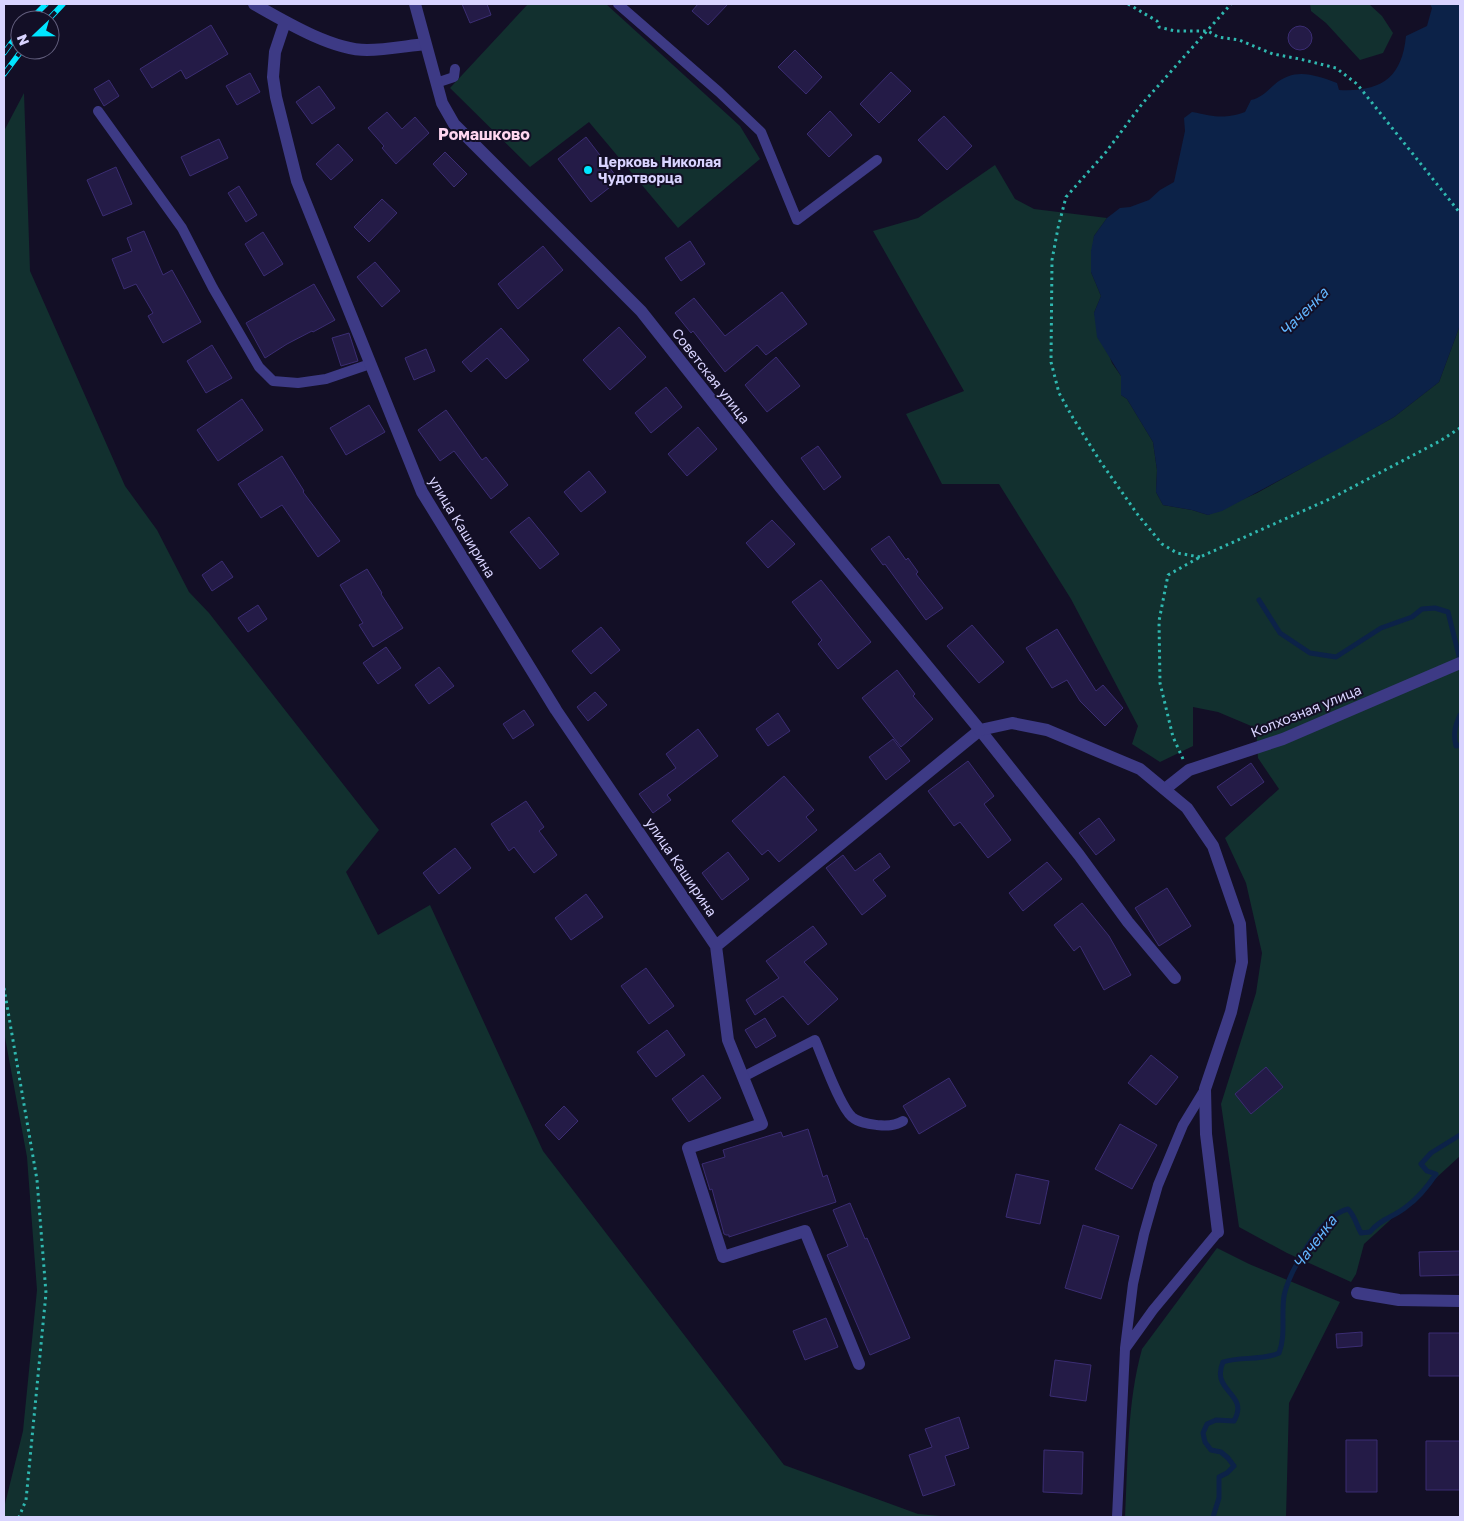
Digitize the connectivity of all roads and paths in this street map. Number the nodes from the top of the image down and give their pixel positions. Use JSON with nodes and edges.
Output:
{"nodes":[{"id":1,"x":254,"y":4,"type":"edge"},
{"id":2,"x":415,"y":4,"type":"edge"},
{"id":3,"x":618,"y":4,"type":"edge"},
{"id":4,"x":1128,"y":4,"type":"edge"},
{"id":5,"x":1231,"y":4,"type":"edge"},
{"id":6,"x":285,"y":22,"type":"junction"},
{"id":7,"x":1208,"y":31,"type":"junction"},
{"id":8,"x":425,"y":44,"type":"junction"},
{"id":9,"x":455,"y":68,"type":"dead end"},
{"id":10,"x":436,"y":83,"type":"junction"},
{"id":11,"x":98,"y":111,"type":"dead end"},
{"id":12,"x":877,"y":160,"type":"dead end"},
{"id":13,"x":1460,"y":213,"type":"edge"},
{"id":14,"x":370,"y":364,"type":"junction"},
{"id":15,"x":1460,"y":428,"type":"edge"},
{"id":16,"x":1200,"y":557,"type":"junction"},
{"id":17,"x":1460,"y":663,"type":"edge"},
{"id":18,"x":980,"y":730,"type":"junction"},
{"id":19,"x":1189,"y":770,"type":"junction"},
{"id":20,"x":1165,"y":790,"type":"junction"},
{"id":21,"x":716,"y":946,"type":"junction"},
{"id":22,"x":1175,"y":978,"type":"dead end"},
{"id":23,"x":4,"y":988,"type":"edge"},
{"id":24,"x":743,"y":1077,"type":"junction"},
{"id":25,"x":1205,"y":1089,"type":"junction"},
{"id":26,"x":903,"y":1121,"type":"dead end"},
{"id":27,"x":1218,"y":1232,"type":"joint"},
{"id":28,"x":1357,"y":1293,"type":"dead end"},
{"id":29,"x":1460,"y":1301,"type":"edge"},
{"id":30,"x":1125,"y":1349,"type":"junction"},
{"id":31,"x":859,"y":1364,"type":"dead end"},
{"id":32,"x":19,"y":1517,"type":"edge"},
{"id":33,"x":1117,"y":1517,"type":"edge"}],
"edges":[{"from":1,"to":6,"type":"street"},
{"from":2,"to":8,"type":"street","name":"Советская улица"},
{"from":3,"to":12,"type":"lane"},
{"from":4,"to":7,"type":"path"},
{"from":5,"to":7,"type":"path"},
{"from":6,"to":8,"type":"street"},
{"from":6,"to":14,"type":"street","name":"улица Каширина"},
{"from":7,"to":13,"type":"path"},
{"from":7,"to":16,"type":"path"},
{"from":8,"to":10,"type":"street","name":"Советская улица"},
{"from":9,"to":10,"type":"lane"},
{"from":10,"to":18,"type":"street","name":"Советская улица"},
{"from":11,"to":14,"type":"lane"},
{"from":14,"to":21,"type":"street","name":"улица Каширина"},
{"from":15,"to":16,"type":"path"},
{"from":16,"to":19,"type":"path"},
{"from":17,"to":19,"type":"street","name":"Колхозная улица"},
{"from":18,"to":20,"type":"street"},
{"from":18,"to":21,"type":"street"},
{"from":18,"to":22,"type":"street","name":"Советская улица"},
{"from":19,"to":20,"type":"street","name":"Колхозная улица"},
{"from":20,"to":25,"type":"street"},
{"from":21,"to":24,"type":"street"},
{"from":23,"to":32,"type":"path"},
{"from":24,"to":26,"type":"lane"},
{"from":24,"to":31,"type":"street"},
{"from":25,"to":27,"type":"street"},
{"from":25,"to":30,"type":"lane"},
{"from":27,"to":30,"type":"lane"},
{"from":28,"to":29,"type":"street"},
{"from":30,"to":33,"type":"lane"}]}
